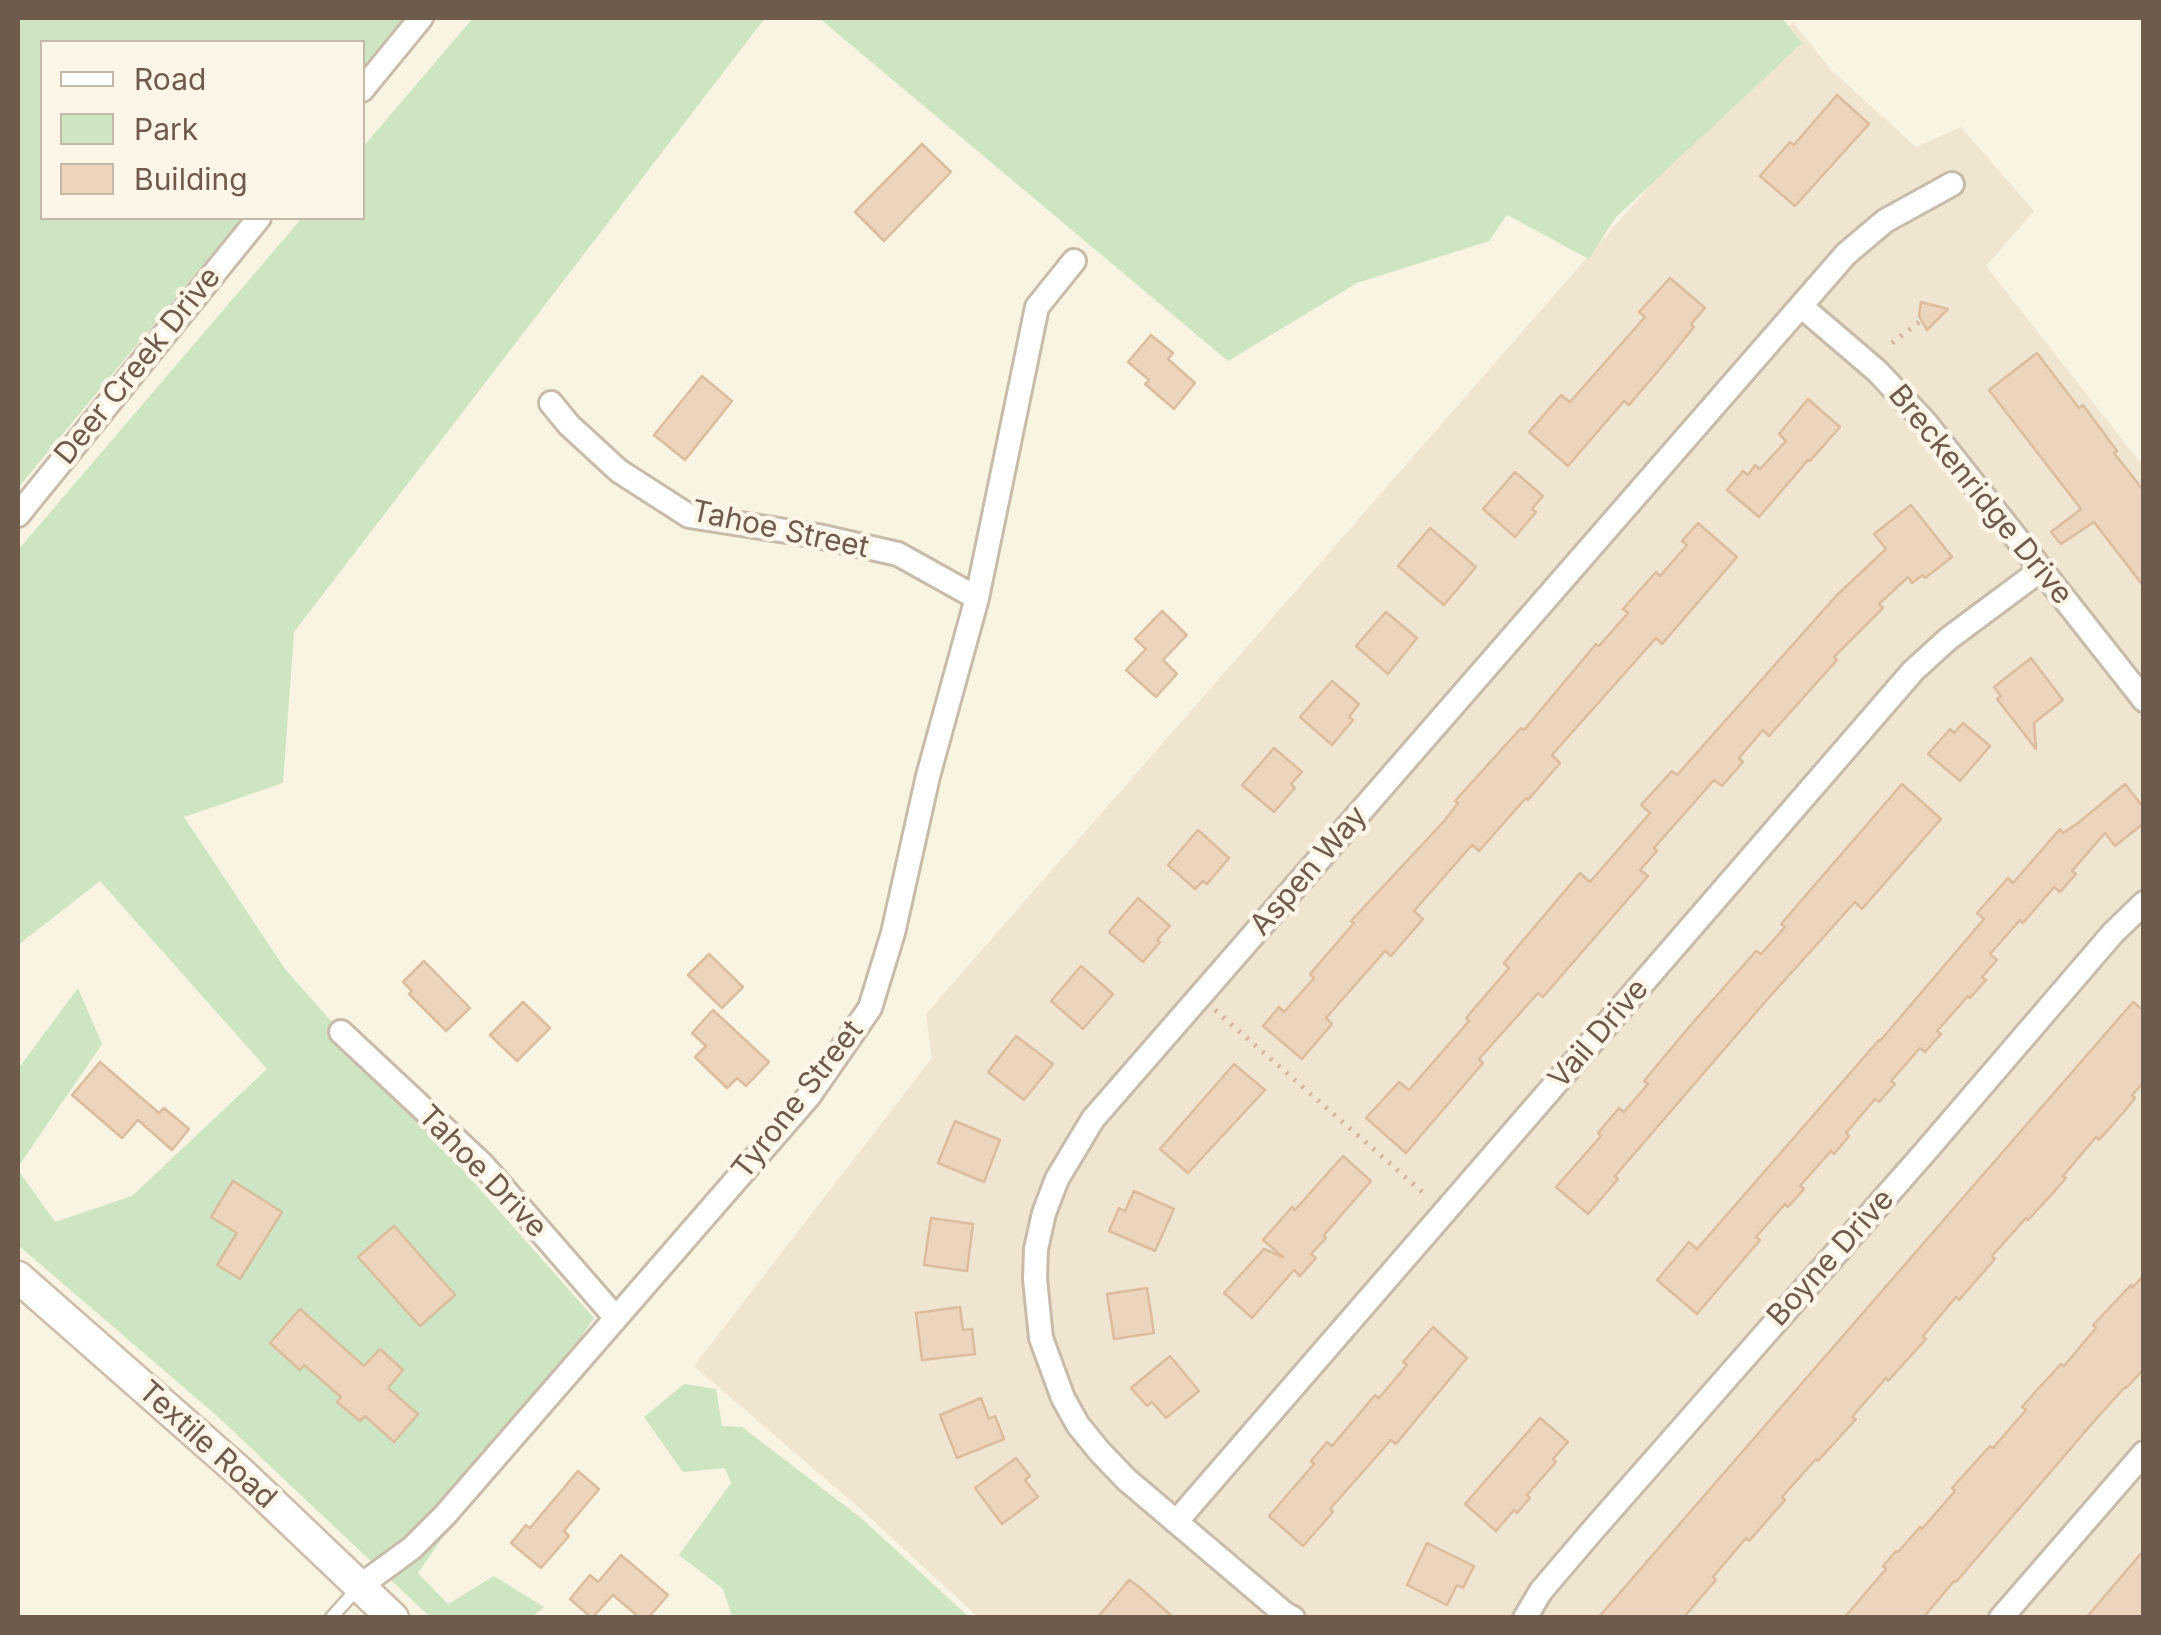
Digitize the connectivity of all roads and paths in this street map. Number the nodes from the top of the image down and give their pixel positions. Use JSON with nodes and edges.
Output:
{"nodes":[{"id":1,"x":421,"y":18,"type":"edge"},
{"id":2,"x":365,"y":86,"type":"edge"},
{"id":3,"x":1952,"y":184,"type":"dead end"},
{"id":4,"x":257,"y":220,"type":"edge"},
{"id":5,"x":1074,"y":261,"type":"dead end"},
{"id":6,"x":1801,"y":306,"type":"junction"},
{"id":7,"x":1922,"y":320,"type":"dead end"},
{"id":8,"x":1892,"y":344,"type":"dead end"},
{"id":9,"x":551,"y":403,"type":"dead end"},
{"id":10,"x":18,"y":515,"type":"edge"},
{"id":11,"x":2042,"y":568,"type":"junction"},
{"id":12,"x":978,"y":598,"type":"junction"},
{"id":13,"x":2144,"y":700,"type":"edge"},
{"id":14,"x":2144,"y":904,"type":"edge"},
{"id":15,"x":1212,"y":1008,"type":"dead end"},
{"id":16,"x":341,"y":1032,"type":"dead end"},
{"id":17,"x":1432,"y":1200,"type":"dead end"},
{"id":18,"x":18,"y":1276,"type":"edge"},
{"id":19,"x":616,"y":1318,"type":"junction"},
{"id":20,"x":2144,"y":1454,"type":"edge"},
{"id":21,"x":1176,"y":1522,"type":"junction"},
{"id":22,"x":360,"y":1586,"type":"junction"},
{"id":23,"x":331,"y":1618,"type":"edge"},
{"id":24,"x":393,"y":1618,"type":"edge"},
{"id":25,"x":1293,"y":1618,"type":"edge"},
{"id":26,"x":1525,"y":1618,"type":"edge"},
{"id":27,"x":2001,"y":1618,"type":"edge"}],
"edges":[{"from":1,"to":2,"type":"street"},
{"from":3,"to":6,"type":"street","name":"Aspen Way"},
{"from":4,"to":10,"type":"street","name":"Deer Creek Drive"},
{"from":5,"to":12,"type":"street","name":"Tyrone Street"},
{"from":6,"to":11,"type":"street","name":"Breckenridge Drive"},
{"from":6,"to":21,"type":"street","name":"Aspen Way"},
{"from":7,"to":8,"type":"path"},
{"from":9,"to":12,"type":"street","name":"Tahoe Street"},
{"from":11,"to":13,"type":"street","name":"Breckenridge Drive"},
{"from":11,"to":21,"type":"street","name":"Vail Drive"},
{"from":12,"to":19,"type":"street","name":"Tyrone Street"},
{"from":14,"to":26,"type":"street","name":"Boyne Drive"},
{"from":15,"to":17,"type":"path"},
{"from":16,"to":19,"type":"street","name":"Tahoe Drive"},
{"from":18,"to":22,"type":"main road","name":"Textile Road"},
{"from":19,"to":22,"type":"street","name":"Tyrone Street"},
{"from":20,"to":27,"type":"street"},
{"from":21,"to":25,"type":"street","name":"Aspen Way"},
{"from":22,"to":23,"type":"lane"},
{"from":22,"to":24,"type":"main road","name":"Textile Road"}]}
